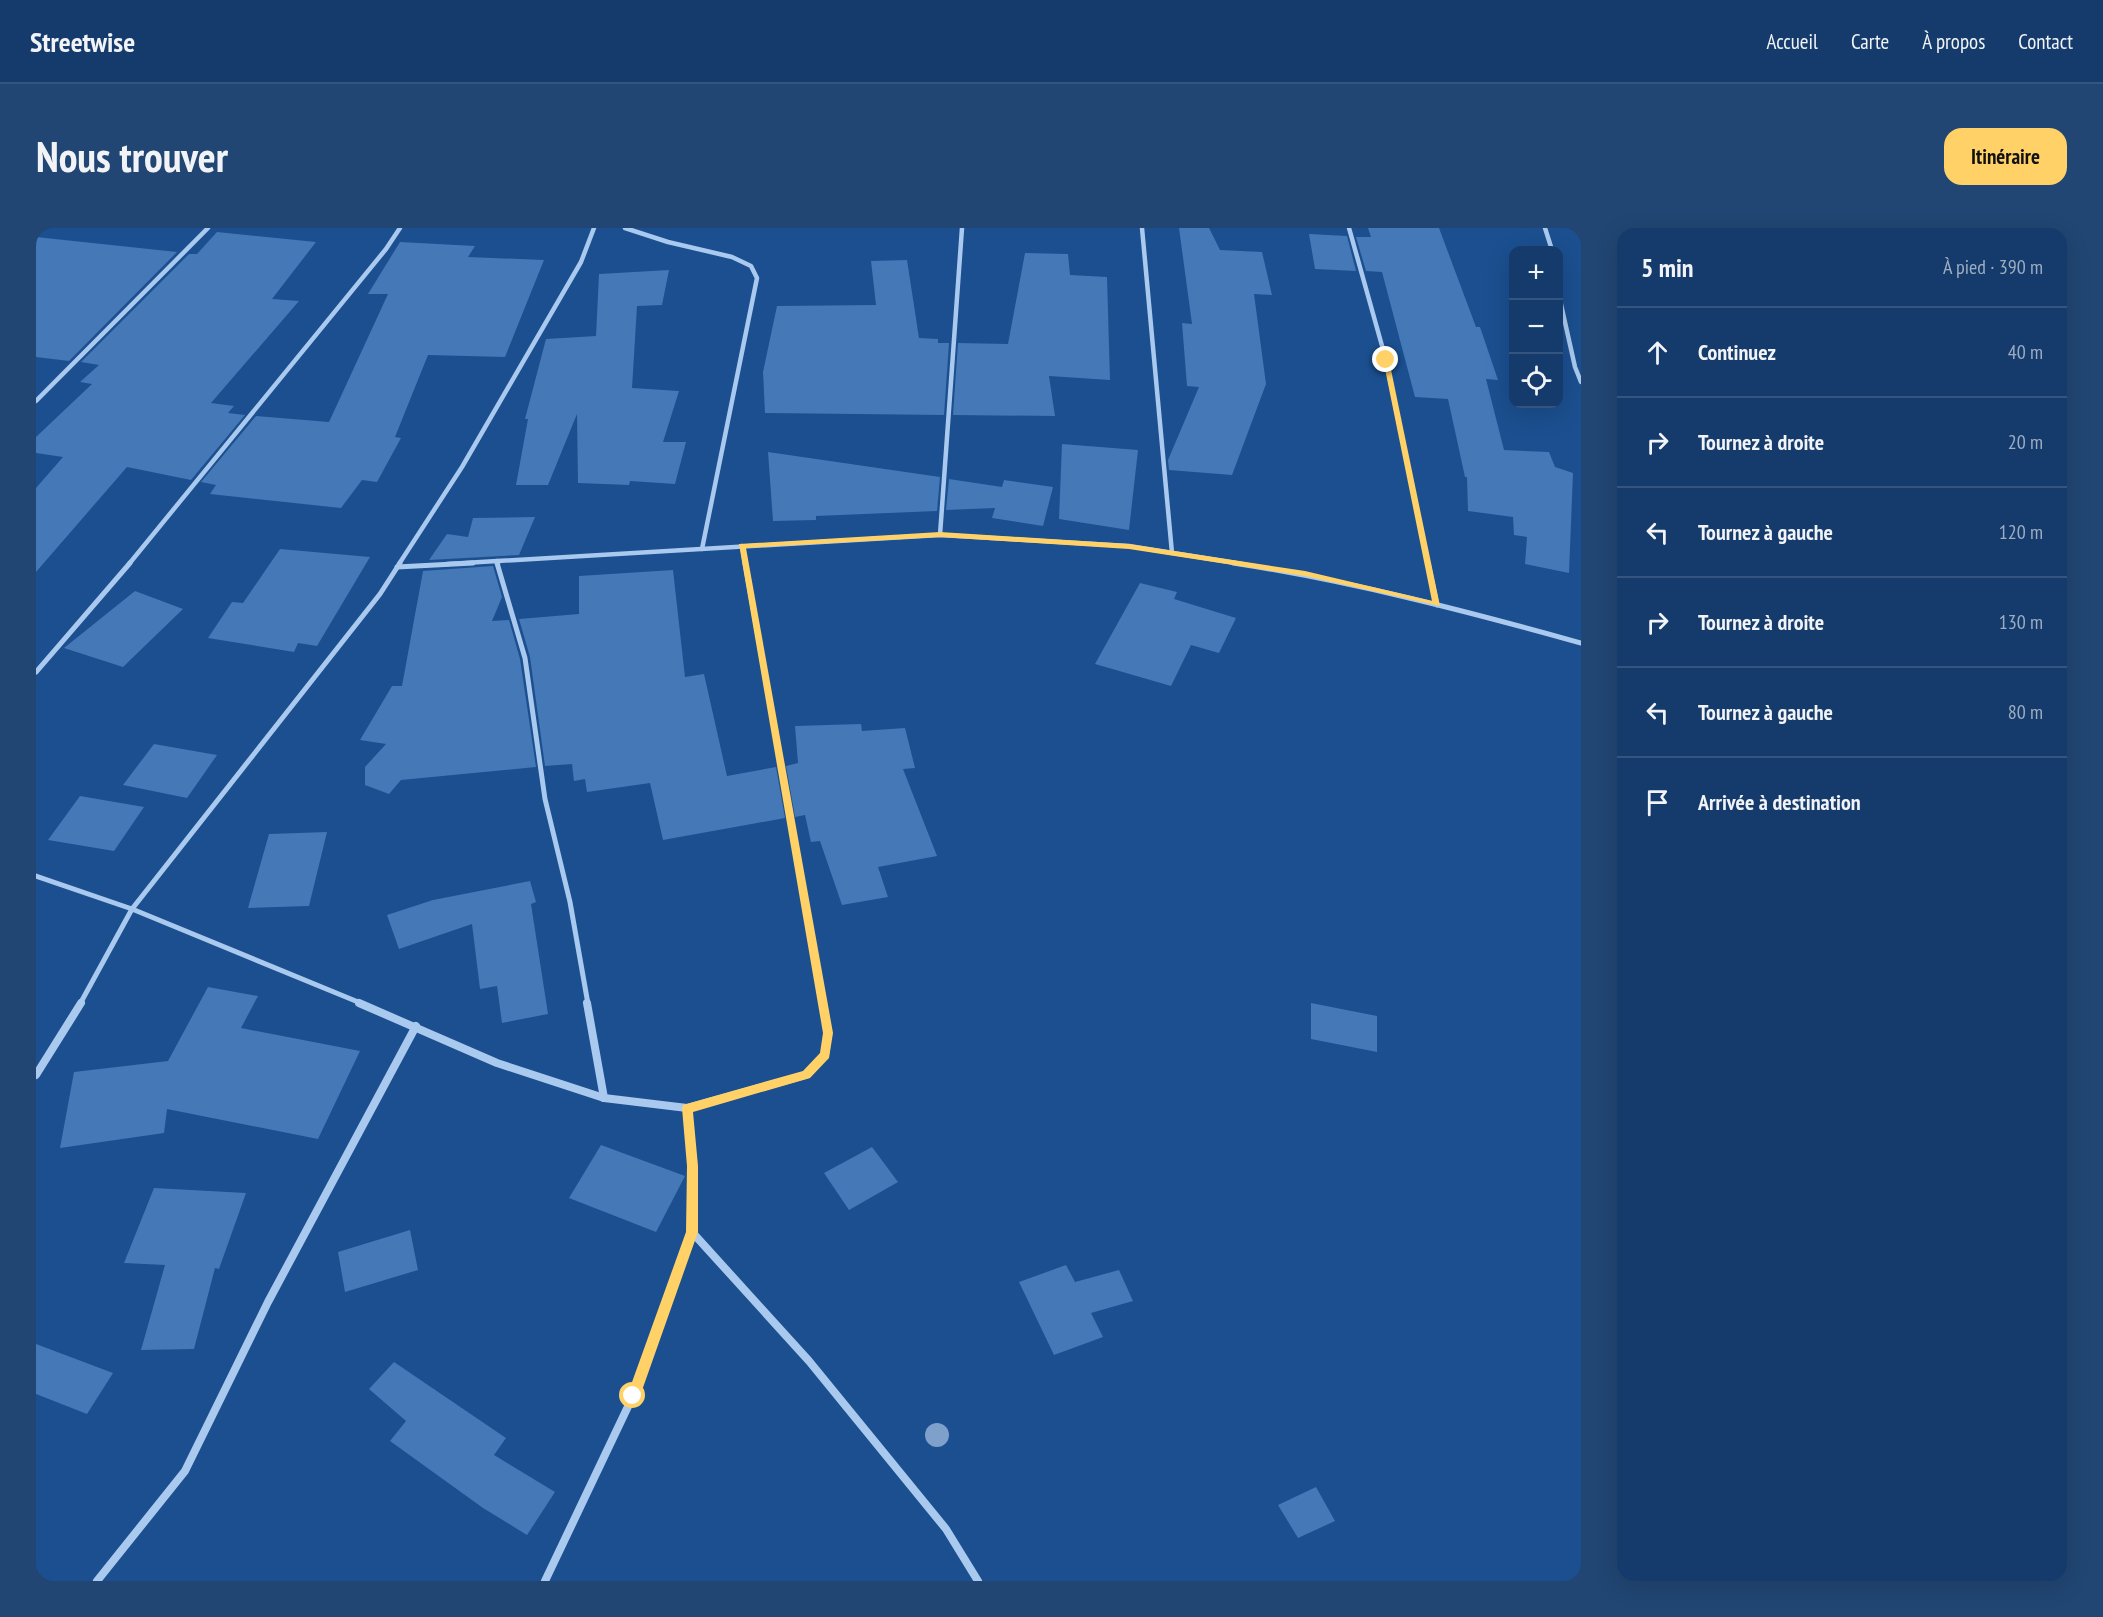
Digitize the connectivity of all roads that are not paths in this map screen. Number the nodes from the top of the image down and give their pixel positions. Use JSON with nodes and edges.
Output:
{"nodes":[{"id":1,"x":208,"y":228,"type":"edge"},
{"id":2,"x":400,"y":228,"type":"edge"},
{"id":3,"x":594,"y":228,"type":"edge"},
{"id":4,"x":625,"y":228,"type":"edge"},
{"id":5,"x":962,"y":228,"type":"edge"},
{"id":6,"x":1142,"y":228,"type":"edge"},
{"id":7,"x":1349,"y":228,"type":"edge"},
{"id":8,"x":1545,"y":228,"type":"edge"},
{"id":9,"x":1551,"y":246,"type":"edge"},
{"id":10,"x":1560,"y":300,"type":"edge"},
{"id":11,"x":1581,"y":382,"type":"edge"},
{"id":12,"x":36,"y":400,"type":"edge"},
{"id":13,"x":940,"y":534,"type":"junction"},
{"id":14,"x":742,"y":546,"type":"junction"},
{"id":15,"x":702,"y":549,"type":"junction"},
{"id":16,"x":1172,"y":553,"type":"junction"},
{"id":17,"x":497,"y":561,"type":"junction"},
{"id":18,"x":398,"y":567,"type":"junction"},
{"id":19,"x":1437,"y":605,"type":"junction"},
{"id":20,"x":1581,"y":643,"type":"edge"},
{"id":21,"x":36,"y":672,"type":"edge"},
{"id":22,"x":36,"y":876,"type":"edge"},
{"id":23,"x":132,"y":909,"type":"junction"},
{"id":24,"x":417,"y":1026,"type":"junction"},
{"id":25,"x":36,"y":1075,"type":"edge"},
{"id":26,"x":604,"y":1098,"type":"junction"},
{"id":27,"x":687,"y":1108,"type":"junction"},
{"id":28,"x":692,"y":1232,"type":"junction"},
{"id":29,"x":97,"y":1581,"type":"edge"},
{"id":30,"x":545,"y":1581,"type":"edge"},
{"id":31,"x":978,"y":1581,"type":"edge"}],
"edges":[{"from":1,"to":12,"type":"street"},
{"from":2,"to":21,"type":"street"},
{"from":3,"to":18,"type":"street"},
{"from":4,"to":15,"type":"street"},
{"from":5,"to":13,"type":"street"},
{"from":6,"to":16,"type":"street"},
{"from":7,"to":19,"type":"street"},
{"from":8,"to":9,"type":"street"},
{"from":10,"to":11,"type":"street"},
{"from":13,"to":14,"type":"street"},
{"from":13,"to":16,"type":"street"},
{"from":14,"to":15,"type":"street"},
{"from":14,"to":27,"type":"street"},
{"from":15,"to":17,"type":"street"},
{"from":16,"to":19,"type":"street"},
{"from":17,"to":18,"type":"street"},
{"from":17,"to":26,"type":"street"},
{"from":18,"to":23,"type":"street"},
{"from":19,"to":20,"type":"street"},
{"from":22,"to":23,"type":"street"},
{"from":23,"to":24,"type":"street"},
{"from":23,"to":25,"type":"street"},
{"from":24,"to":26,"type":"street"},
{"from":24,"to":29,"type":"street"},
{"from":26,"to":27,"type":"street"},
{"from":27,"to":28,"type":"street"},
{"from":28,"to":30,"type":"street"},
{"from":28,"to":31,"type":"street"}]}
